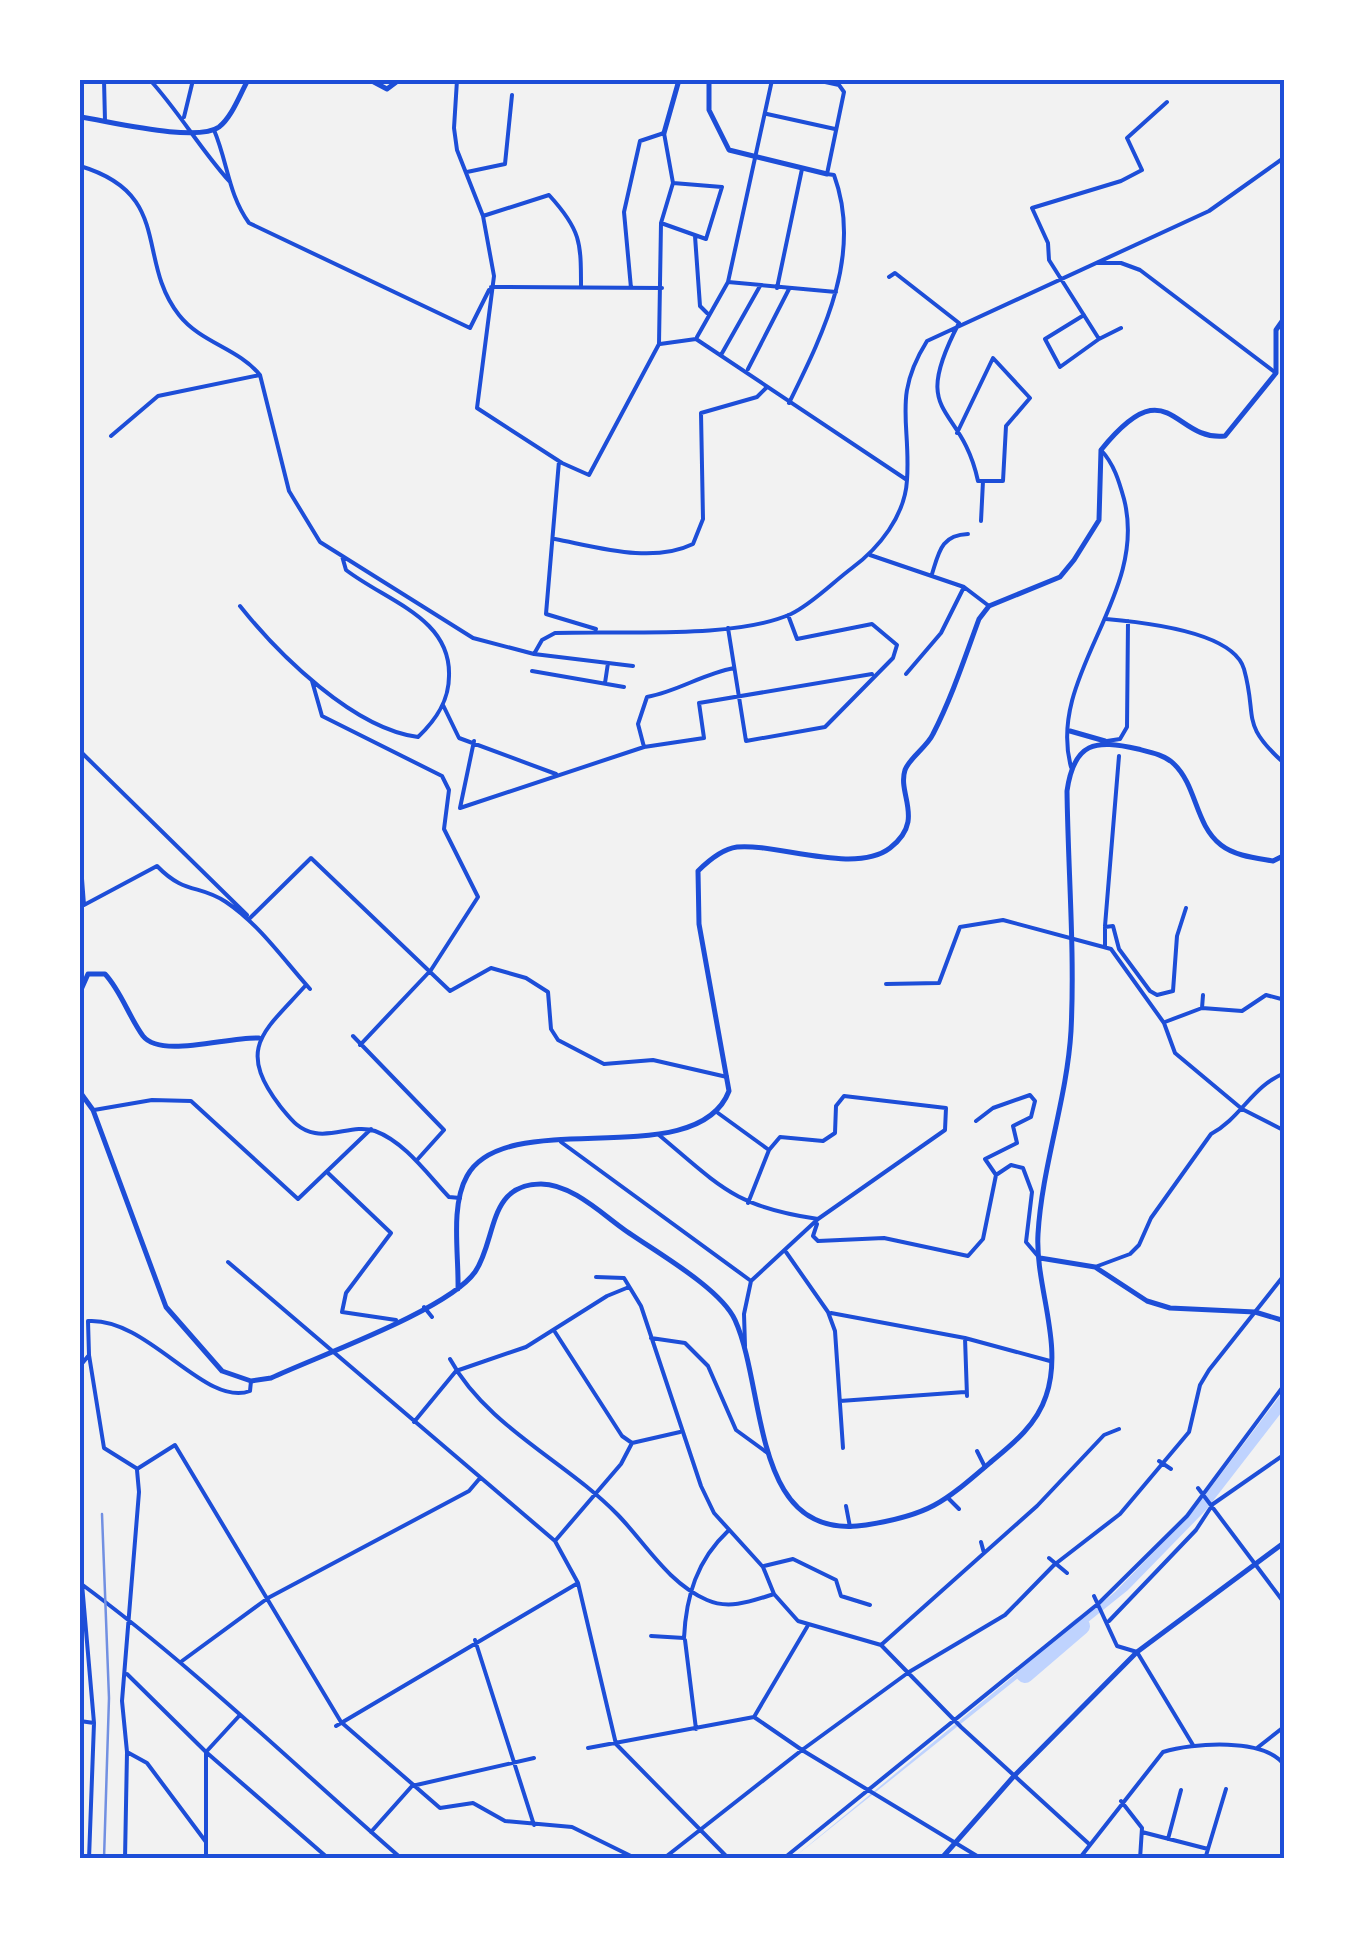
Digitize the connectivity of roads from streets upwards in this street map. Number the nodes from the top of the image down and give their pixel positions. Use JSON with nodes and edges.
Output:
{"nodes":[{"id":1,"x":104,"y":80,"type":"edge"},
{"id":2,"x":150,"y":80,"type":"edge"},
{"id":3,"x":194,"y":80,"type":"edge"},
{"id":4,"x":248,"y":80,"type":"edge"},
{"id":5,"x":370,"y":80,"type":"edge"},
{"id":6,"x":399,"y":80,"type":"edge"},
{"id":7,"x":457,"y":80,"type":"edge"},
{"id":8,"x":678,"y":80,"type":"edge"},
{"id":9,"x":708,"y":80,"type":"edge"},
{"id":10,"x":772,"y":80,"type":"edge"},
{"id":11,"x":816,"y":80,"type":"edge"},
{"id":12,"x":512,"y":95,"type":"dead end"},
{"id":13,"x":1167,"y":102,"type":"dead end"},
{"id":14,"x":765,"y":114,"type":"junction"},
{"id":15,"x":80,"y":117,"type":"edge"},
{"id":16,"x":184,"y":117,"type":"junction"},
{"id":17,"x":105,"y":121,"type":"junction"},
{"id":18,"x":836,"y":129,"type":"junction"},
{"id":19,"x":214,"y":130,"type":"junction"},
{"id":20,"x":664,"y":133,"type":"junction"},
{"id":21,"x":1285,"y":156,"type":"edge"},
{"id":22,"x":754,"y":158,"type":"junction"},
{"id":23,"x":80,"y":166,"type":"edge"},
{"id":24,"x":802,"y":169,"type":"junction"},
{"id":25,"x":467,"y":172,"type":"junction"},
{"id":26,"x":828,"y":174,"type":"junction"},
{"id":27,"x":230,"y":182,"type":"junction"},
{"id":28,"x":674,"y":183,"type":"junction"},
{"id":29,"x":483,"y":216,"type":"junction"},
{"id":30,"x":661,"y":222,"type":"junction"},
{"id":31,"x":694,"y":236,"type":"junction"},
{"id":32,"x":1093,"y":263,"type":"junction"},
{"id":33,"x":1060,"y":276,"type":"junction"},
{"id":34,"x":889,"y":277,"type":"dead end"},
{"id":35,"x":728,"y":282,"type":"junction"},
{"id":36,"x":491,"y":286,"type":"junction"},
{"id":37,"x":760,"y":286,"type":"junction"},
{"id":38,"x":582,"y":287,"type":"junction"},
{"id":39,"x":631,"y":288,"type":"junction"},
{"id":40,"x":662,"y":288,"type":"junction"},
{"id":41,"x":778,"y":288,"type":"junction"},
{"id":42,"x":788,"y":289,"type":"junction"},
{"id":43,"x":836,"y":292,"type":"junction"},
{"id":44,"x":709,"y":315,"type":"junction"},
{"id":45,"x":1084,"y":315,"type":"junction"},
{"id":46,"x":1285,"y":317,"type":"edge"},
{"id":47,"x":959,"y":322,"type":"junction"},
{"id":48,"x":1121,"y":328,"type":"dead end"},
{"id":49,"x":696,"y":339,"type":"junction"},
{"id":50,"x":1099,"y":340,"type":"junction"},
{"id":51,"x":659,"y":344,"type":"junction"},
{"id":52,"x":721,"y":355,"type":"junction"},
{"id":53,"x":748,"y":371,"type":"junction"},
{"id":54,"x":1276,"y":373,"type":"junction"},
{"id":55,"x":260,"y":375,"type":"junction"},
{"id":56,"x":767,"y":387,"type":"junction"},
{"id":57,"x":789,"y":403,"type":"junction"},
{"id":58,"x":957,"y":433,"type":"junction"},
{"id":59,"x":111,"y":436,"type":"dead end"},
{"id":60,"x":1101,"y":450,"type":"junction"},
{"id":61,"x":559,"y":461,"type":"junction"},
{"id":62,"x":907,"y":480,"type":"junction"},
{"id":63,"x":982,"y":481,"type":"junction"},
{"id":64,"x":981,"y":521,"type":"dead end"},
{"id":65,"x":968,"y":534,"type":"dead end"},
{"id":66,"x":556,"y":539,"type":"junction"},
{"id":67,"x":869,"y":554,"type":"junction"},
{"id":68,"x":342,"y":556,"type":"junction"},
{"id":69,"x":932,"y":574,"type":"junction"},
{"id":70,"x":964,"y":587,"type":"junction"},
{"id":71,"x":240,"y":606,"type":"dead end"},
{"id":72,"x":989,"y":606,"type":"junction"},
{"id":73,"x":788,"y":615,"type":"junction"},
{"id":74,"x":1106,"y":619,"type":"junction"},
{"id":75,"x":1128,"y":621,"type":"junction"},
{"id":76,"x":728,"y":628,"type":"junction"},
{"id":77,"x":605,"y":631,"type":"junction"},
{"id":78,"x":534,"y":654,"type":"junction"},
{"id":79,"x":608,"y":663,"type":"junction"},
{"id":80,"x":632,"y":666,"type":"dead end"},
{"id":81,"x":734,"y":668,"type":"junction"},
{"id":82,"x":532,"y":670,"type":"dead end"},
{"id":83,"x":872,"y":674,"type":"junction"},
{"id":84,"x":906,"y":674,"type":"dead end"},
{"id":85,"x":312,"y":681,"type":"junction"},
{"id":86,"x":605,"y":684,"type":"junction"},
{"id":87,"x":624,"y":687,"type":"dead end"},
{"id":88,"x":738,"y":696,"type":"junction"},
{"id":89,"x":443,"y":705,"type":"junction"},
{"id":90,"x":1070,"y":730,"type":"junction"},
{"id":91,"x":474,"y":741,"type":"junction"},
{"id":92,"x":1107,"y":742,"type":"junction"},
{"id":93,"x":644,"y":747,"type":"junction"},
{"id":94,"x":80,"y":751,"type":"edge"},
{"id":95,"x":1119,"y":756,"type":"dead end"},
{"id":96,"x":1285,"y":764,"type":"edge"},
{"id":97,"x":1070,"y":767,"type":"junction"},
{"id":98,"x":560,"y":775,"type":"junction"},
{"id":99,"x":80,"y":854,"type":"edge"},
{"id":100,"x":1285,"y":855,"type":"edge"},
{"id":101,"x":1186,"y":908,"type":"dead end"},
{"id":102,"x":248,"y":919,"type":"junction"},
{"id":103,"x":1105,"y":927,"type":"junction"},
{"id":104,"x":1069,"y":936,"type":"junction"},
{"id":105,"x":1104,"y":948,"type":"junction"},
{"id":106,"x":431,"y":970,"type":"junction"},
{"id":107,"x":886,"y":984,"type":"dead end"},
{"id":108,"x":80,"y":992,"type":"edge"},
{"id":109,"x":1203,"y":995,"type":"dead end"},
{"id":110,"x":1285,"y":1000,"type":"edge"},
{"id":111,"x":1202,"y":1008,"type":"junction"},
{"id":112,"x":1164,"y":1022,"type":"junction"},
{"id":113,"x":353,"y":1036,"type":"dead end"},
{"id":114,"x":259,"y":1038,"type":"junction"},
{"id":115,"x":360,"y":1045,"type":"junction"},
{"id":116,"x":1285,"y":1072,"type":"edge"},
{"id":117,"x":727,"y":1077,"type":"junction"},
{"id":118,"x":80,"y":1092,"type":"edge"},
{"id":119,"x":1242,"y":1109,"type":"junction"},
{"id":120,"x":93,"y":1110,"type":"junction"},
{"id":121,"x":718,"y":1113,"type":"junction"},
{"id":122,"x":976,"y":1122,"type":"dead end"},
{"id":123,"x":371,"y":1129,"type":"junction"},
{"id":124,"x":1285,"y":1130,"type":"edge"},
{"id":125,"x":656,"y":1133,"type":"junction"},
{"id":126,"x":560,"y":1141,"type":"junction"},
{"id":127,"x":769,"y":1150,"type":"junction"},
{"id":128,"x":416,"y":1161,"type":"junction"},
{"id":129,"x":328,"y":1174,"type":"junction"},
{"id":130,"x":996,"y":1175,"type":"junction"},
{"id":131,"x":460,"y":1198,"type":"junction"},
{"id":132,"x":748,"y":1203,"type":"junction"},
{"id":133,"x":818,"y":1219,"type":"junction"},
{"id":134,"x":786,"y":1252,"type":"junction"},
{"id":135,"x":1040,"y":1258,"type":"junction"},
{"id":136,"x":228,"y":1262,"type":"dead end"},
{"id":137,"x":1095,"y":1267,"type":"junction"},
{"id":138,"x":1285,"y":1274,"type":"edge"},
{"id":139,"x":596,"y":1278,"type":"dead end"},
{"id":140,"x":751,"y":1281,"type":"junction"},
{"id":141,"x":630,"y":1288,"type":"junction"},
{"id":142,"x":458,"y":1289,"type":"junction"},
{"id":143,"x":424,"y":1307,"type":"junction"},
{"id":144,"x":828,"y":1312,"type":"junction"},
{"id":145,"x":1255,"y":1312,"type":"junction"},
{"id":146,"x":432,"y":1317,"type":"dead end"},
{"id":147,"x":396,"y":1320,"type":"junction"},
{"id":148,"x":1285,"y":1321,"type":"edge"},
{"id":149,"x":554,"y":1330,"type":"junction"},
{"id":150,"x":651,"y":1338,"type":"junction"},
{"id":151,"x":965,"y":1338,"type":"junction"},
{"id":152,"x":330,"y":1351,"type":"junction"},
{"id":153,"x":89,"y":1356,"type":"junction"},
{"id":154,"x":745,"y":1357,"type":"junction"},
{"id":155,"x":450,"y":1359,"type":"dead end"},
{"id":156,"x":1050,"y":1360,"type":"junction"},
{"id":157,"x":80,"y":1366,"type":"edge"},
{"id":158,"x":456,"y":1370,"type":"junction"},
{"id":159,"x":251,"y":1381,"type":"junction"},
{"id":160,"x":1285,"y":1384,"type":"edge"},
{"id":161,"x":840,"y":1401,"type":"junction"},
{"id":162,"x":414,"y":1422,"type":"junction"},
{"id":163,"x":1119,"y":1428,"type":"dead end"},
{"id":164,"x":680,"y":1432,"type":"junction"},
{"id":165,"x":632,"y":1443,"type":"junction"},
{"id":166,"x":844,"y":1448,"type":"dead end"},
{"id":167,"x":977,"y":1451,"type":"dead end"},
{"id":168,"x":769,"y":1454,"type":"junction"},
{"id":169,"x":1285,"y":1454,"type":"edge"},
{"id":170,"x":985,"y":1468,"type":"junction"},
{"id":171,"x":137,"y":1469,"type":"junction"},
{"id":172,"x":481,"y":1476,"type":"junction"},
{"id":173,"x":1200,"y":1491,"type":"junction"},
{"id":174,"x":594,"y":1496,"type":"junction"},
{"id":175,"x":948,"y":1498,"type":"junction"},
{"id":176,"x":1214,"y":1504,"type":"junction"},
{"id":177,"x":846,"y":1506,"type":"dead end"},
{"id":178,"x":959,"y":1509,"type":"dead end"},
{"id":179,"x":850,"y":1528,"type":"junction"},
{"id":180,"x":728,"y":1531,"type":"junction"},
{"id":181,"x":555,"y":1541,"type":"junction"},
{"id":182,"x":981,"y":1542,"type":"dead end"},
{"id":183,"x":1285,"y":1542,"type":"edge"},
{"id":184,"x":984,"y":1553,"type":"junction"},
{"id":185,"x":1049,"y":1558,"type":"dead end"},
{"id":186,"x":1256,"y":1564,"type":"junction"},
{"id":187,"x":1054,"y":1565,"type":"junction"},
{"id":188,"x":763,"y":1566,"type":"junction"},
{"id":189,"x":1067,"y":1573,"type":"dead end"},
{"id":190,"x":578,"y":1583,"type":"junction"},
{"id":191,"x":81,"y":1584,"type":"edge"},
{"id":192,"x":691,"y":1590,"type":"junction"},
{"id":193,"x":774,"y":1594,"type":"junction"},
{"id":194,"x":1094,"y":1596,"type":"dead end"},
{"id":195,"x":268,"y":1598,"type":"junction"},
{"id":196,"x":1099,"y":1603,"type":"junction"},
{"id":197,"x":1285,"y":1604,"type":"edge"},
{"id":198,"x":870,"y":1605,"type":"dead end"},
{"id":199,"x":125,"y":1616,"type":"junction"},
{"id":200,"x":1109,"y":1621,"type":"junction"},
{"id":201,"x":808,"y":1626,"type":"junction"},
{"id":202,"x":684,"y":1635,"type":"junction"},
{"id":203,"x":650,"y":1636,"type":"dead end"},
{"id":204,"x":475,"y":1640,"type":"junction"},
{"id":205,"x":881,"y":1644,"type":"junction"},
{"id":206,"x":1137,"y":1652,"type":"junction"},
{"id":207,"x":182,"y":1661,"type":"junction"},
{"id":208,"x":909,"y":1672,"type":"junction"},
{"id":209,"x":127,"y":1674,"type":"junction"},
{"id":210,"x":240,"y":1715,"type":"junction"},
{"id":211,"x":754,"y":1718,"type":"junction"},
{"id":212,"x":80,"y":1721,"type":"edge"},
{"id":213,"x":94,"y":1723,"type":"junction"},
{"id":214,"x":339,"y":1724,"type":"junction"},
{"id":215,"x":959,"y":1725,"type":"junction"},
{"id":216,"x":1285,"y":1726,"type":"edge"},
{"id":217,"x":696,"y":1730,"type":"junction"},
{"id":218,"x":616,"y":1744,"type":"junction"},
{"id":219,"x":1194,"y":1747,"type":"junction"},
{"id":220,"x":588,"y":1748,"type":"dead end"},
{"id":221,"x":1256,"y":1748,"type":"junction"},
{"id":222,"x":802,"y":1750,"type":"junction"},
{"id":223,"x":128,"y":1752,"type":"junction"},
{"id":224,"x":206,"y":1752,"type":"junction"},
{"id":225,"x":534,"y":1758,"type":"dead end"},
{"id":226,"x":515,"y":1766,"type":"junction"},
{"id":227,"x":1285,"y":1766,"type":"edge"},
{"id":228,"x":1014,"y":1776,"type":"junction"},
{"id":229,"x":412,"y":1786,"type":"junction"},
{"id":230,"x":867,"y":1789,"type":"junction"},
{"id":231,"x":1226,"y":1789,"type":"dead end"},
{"id":232,"x":1181,"y":1790,"type":"dead end"},
{"id":233,"x":1121,"y":1801,"type":"junction"},
{"id":234,"x":534,"y":1825,"type":"junction"},
{"id":235,"x":701,"y":1830,"type":"junction"},
{"id":236,"x":371,"y":1832,"type":"junction"},
{"id":237,"x":1142,"y":1832,"type":"junction"},
{"id":238,"x":1168,"y":1839,"type":"junction"},
{"id":239,"x":206,"y":1842,"type":"junction"},
{"id":240,"x":1088,"y":1843,"type":"junction"},
{"id":241,"x":952,"y":1844,"type":"junction"},
{"id":242,"x":1208,"y":1849,"type":"junction"},
{"id":243,"x":89,"y":1859,"type":"edge"},
{"id":244,"x":125,"y":1859,"type":"edge"},
{"id":245,"x":206,"y":1859,"type":"edge"},
{"id":246,"x":329,"y":1859,"type":"edge"},
{"id":247,"x":402,"y":1859,"type":"edge"},
{"id":248,"x":637,"y":1859,"type":"edge"},
{"id":249,"x":663,"y":1859,"type":"edge"},
{"id":250,"x":729,"y":1859,"type":"edge"},
{"id":251,"x":783,"y":1859,"type":"edge"},
{"id":252,"x":941,"y":1859,"type":"edge"},
{"id":253,"x":982,"y":1859,"type":"edge"},
{"id":254,"x":1079,"y":1859,"type":"edge"},
{"id":255,"x":1140,"y":1859,"type":"edge"},
{"id":256,"x":1206,"y":1859,"type":"edge"}],
"edges":[{"from":1,"to":17,"type":"street"},
{"from":2,"to":16,"type":"street"},
{"from":3,"to":16,"type":"street"},
{"from":4,"to":19,"type":"street"},
{"from":5,"to":6,"type":"street"},
{"from":7,"to":25,"type":"street"},
{"from":8,"to":20,"type":"street"},
{"from":9,"to":22,"type":"street"},
{"from":10,"to":14,"type":"street"},
{"from":11,"to":18,"type":"street"},
{"from":12,"to":25,"type":"street"},
{"from":13,"to":33,"type":"street"},
{"from":14,"to":18,"type":"street"},
{"from":14,"to":22,"type":"street"},
{"from":15,"to":17,"type":"street"},
{"from":16,"to":27,"type":"street"},
{"from":17,"to":19,"type":"street"},
{"from":18,"to":26,"type":"street"},
{"from":19,"to":27,"type":"street"},
{"from":20,"to":28,"type":"street"},
{"from":20,"to":39,"type":"street"},
{"from":21,"to":32,"type":"street"},
{"from":22,"to":24,"type":"street"},
{"from":22,"to":35,"type":"street"},
{"from":23,"to":55,"type":"street"},
{"from":24,"to":26,"type":"street"},
{"from":24,"to":41,"type":"street"},
{"from":25,"to":29,"type":"street"},
{"from":26,"to":43,"type":"street"},
{"from":27,"to":36,"type":"street"},
{"from":28,"to":30,"type":"street"},
{"from":28,"to":31,"type":"street"},
{"from":29,"to":36,"type":"street"},
{"from":29,"to":38,"type":"street"},
{"from":30,"to":31,"type":"street"},
{"from":30,"to":40,"type":"street"},
{"from":31,"to":44,"type":"street"},
{"from":32,"to":33,"type":"street"},
{"from":32,"to":54,"type":"street"},
{"from":33,"to":45,"type":"street"},
{"from":33,"to":47,"type":"street"},
{"from":34,"to":47,"type":"street"},
{"from":35,"to":37,"type":"street"},
{"from":35,"to":44,"type":"street"},
{"from":36,"to":38,"type":"street"},
{"from":36,"to":61,"type":"street"},
{"from":37,"to":41,"type":"street"},
{"from":37,"to":52,"type":"street"},
{"from":38,"to":39,"type":"street"},
{"from":39,"to":40,"type":"street"},
{"from":40,"to":51,"type":"street"},
{"from":41,"to":42,"type":"street"},
{"from":42,"to":43,"type":"street"},
{"from":42,"to":53,"type":"street"},
{"from":43,"to":57,"type":"street"},
{"from":44,"to":49,"type":"street"},
{"from":45,"to":50,"type":"street"},
{"from":45,"to":50,"type":"street"},
{"from":46,"to":54,"type":"street"},
{"from":47,"to":58,"type":"street"},
{"from":47,"to":62,"type":"street"},
{"from":48,"to":50,"type":"street"},
{"from":49,"to":51,"type":"street"},
{"from":49,"to":52,"type":"street"},
{"from":51,"to":61,"type":"street"},
{"from":52,"to":53,"type":"street"},
{"from":53,"to":56,"type":"street"},
{"from":54,"to":60,"type":"street"},
{"from":55,"to":59,"type":"street"},
{"from":55,"to":68,"type":"street"},
{"from":56,"to":57,"type":"street"},
{"from":56,"to":66,"type":"street"},
{"from":57,"to":62,"type":"street"},
{"from":58,"to":63,"type":"street"},
{"from":58,"to":63,"type":"street"},
{"from":60,"to":72,"type":"street"},
{"from":60,"to":74,"type":"street"},
{"from":61,"to":66,"type":"street"},
{"from":62,"to":67,"type":"street"},
{"from":63,"to":64,"type":"street"},
{"from":65,"to":69,"type":"street"},
{"from":66,"to":77,"type":"street"},
{"from":67,"to":69,"type":"street"},
{"from":67,"to":73,"type":"street"},
{"from":68,"to":78,"type":"street"},
{"from":68,"to":89,"type":"street"},
{"from":69,"to":70,"type":"street"},
{"from":70,"to":72,"type":"street"},
{"from":70,"to":84,"type":"street"},
{"from":71,"to":85,"type":"street"},
{"from":72,"to":117,"type":"street"},
{"from":73,"to":76,"type":"street"},
{"from":73,"to":83,"type":"street"},
{"from":74,"to":75,"type":"street"},
{"from":74,"to":90,"type":"street"},
{"from":75,"to":92,"type":"street"},
{"from":75,"to":96,"type":"street"},
{"from":76,"to":77,"type":"street"},
{"from":76,"to":81,"type":"street"},
{"from":77,"to":78,"type":"street"},
{"from":78,"to":79,"type":"street"},
{"from":79,"to":80,"type":"street"},
{"from":79,"to":86,"type":"street"},
{"from":81,"to":88,"type":"street"},
{"from":81,"to":93,"type":"street"},
{"from":82,"to":86,"type":"street"},
{"from":83,"to":88,"type":"street"},
{"from":83,"to":88,"type":"street"},
{"from":85,"to":89,"type":"street"},
{"from":85,"to":106,"type":"street"},
{"from":86,"to":87,"type":"street"},
{"from":88,"to":93,"type":"street"},
{"from":89,"to":91,"type":"street"},
{"from":90,"to":92,"type":"street"},
{"from":90,"to":97,"type":"street"},
{"from":91,"to":98,"type":"street"},
{"from":91,"to":98,"type":"street"},
{"from":92,"to":97,"type":"street"},
{"from":92,"to":100,"type":"street"},
{"from":93,"to":98,"type":"street"},
{"from":94,"to":102,"type":"street"},
{"from":95,"to":103,"type":"street"},
{"from":97,"to":104,"type":"street"},
{"from":99,"to":102,"type":"street"},
{"from":101,"to":103,"type":"street"},
{"from":102,"to":106,"type":"street"},
{"from":102,"to":114,"type":"street"},
{"from":103,"to":105,"type":"street"},
{"from":104,"to":105,"type":"street"},
{"from":104,"to":107,"type":"street"},
{"from":104,"to":135,"type":"street"},
{"from":105,"to":112,"type":"street"},
{"from":106,"to":115,"type":"street"},
{"from":106,"to":117,"type":"street"},
{"from":108,"to":114,"type":"street"},
{"from":109,"to":111,"type":"street"},
{"from":110,"to":111,"type":"street"},
{"from":111,"to":112,"type":"street"},
{"from":112,"to":119,"type":"street"},
{"from":113,"to":115,"type":"street"},
{"from":114,"to":123,"type":"street"},
{"from":115,"to":128,"type":"street"},
{"from":116,"to":119,"type":"street"},
{"from":117,"to":121,"type":"street"},
{"from":118,"to":120,"type":"street"},
{"from":119,"to":124,"type":"street"},
{"from":119,"to":137,"type":"street"},
{"from":120,"to":129,"type":"street"},
{"from":120,"to":159,"type":"street"},
{"from":121,"to":125,"type":"street"},
{"from":121,"to":127,"type":"street"},
{"from":122,"to":130,"type":"street"},
{"from":123,"to":128,"type":"street"},
{"from":123,"to":129,"type":"street"},
{"from":125,"to":126,"type":"street"},
{"from":125,"to":132,"type":"street"},
{"from":126,"to":131,"type":"street"},
{"from":126,"to":140,"type":"street"},
{"from":127,"to":132,"type":"street"},
{"from":127,"to":133,"type":"street"},
{"from":128,"to":131,"type":"street"},
{"from":129,"to":147,"type":"street"},
{"from":130,"to":133,"type":"street"},
{"from":130,"to":135,"type":"street"},
{"from":131,"to":142,"type":"street"},
{"from":132,"to":133,"type":"street"},
{"from":133,"to":134,"type":"street"},
{"from":134,"to":140,"type":"street"},
{"from":134,"to":144,"type":"street"},
{"from":135,"to":137,"type":"street"},
{"from":135,"to":156,"type":"street"},
{"from":136,"to":152,"type":"street"},
{"from":137,"to":145,"type":"street"},
{"from":138,"to":145,"type":"street"},
{"from":139,"to":141,"type":"street"},
{"from":140,"to":154,"type":"street"},
{"from":141,"to":149,"type":"street"},
{"from":141,"to":150,"type":"street"},
{"from":142,"to":143,"type":"street"},
{"from":142,"to":154,"type":"street"},
{"from":143,"to":146,"type":"street"},
{"from":143,"to":147,"type":"street"},
{"from":144,"to":151,"type":"street"},
{"from":144,"to":161,"type":"street"},
{"from":145,"to":148,"type":"street"},
{"from":145,"to":187,"type":"street"},
{"from":147,"to":152,"type":"street"},
{"from":149,"to":158,"type":"street"},
{"from":149,"to":165,"type":"street"},
{"from":150,"to":164,"type":"street"},
{"from":150,"to":168,"type":"street"},
{"from":151,"to":156,"type":"street"},
{"from":151,"to":161,"type":"street"},
{"from":152,"to":159,"type":"street"},
{"from":152,"to":162,"type":"street"},
{"from":153,"to":157,"type":"street"},
{"from":153,"to":159,"type":"street"},
{"from":153,"to":171,"type":"street"},
{"from":154,"to":168,"type":"street"},
{"from":155,"to":158,"type":"street"},
{"from":156,"to":170,"type":"street"},
{"from":158,"to":162,"type":"street"},
{"from":158,"to":174,"type":"street"},
{"from":160,"to":173,"type":"street"},
{"from":161,"to":166,"type":"street"},
{"from":162,"to":172,"type":"street"},
{"from":163,"to":184,"type":"street"},
{"from":164,"to":165,"type":"street"},
{"from":164,"to":180,"type":"street"},
{"from":165,"to":174,"type":"street"},
{"from":167,"to":170,"type":"street"},
{"from":168,"to":179,"type":"street"},
{"from":169,"to":176,"type":"street"},
{"from":170,"to":175,"type":"street"},
{"from":171,"to":195,"type":"street"},
{"from":171,"to":199,"type":"street"},
{"from":172,"to":181,"type":"street"},
{"from":172,"to":195,"type":"street"},
{"from":173,"to":176,"type":"street"},
{"from":173,"to":196,"type":"street"},
{"from":174,"to":181,"type":"street"},
{"from":174,"to":192,"type":"street"},
{"from":175,"to":178,"type":"street"},
{"from":175,"to":179,"type":"street"},
{"from":176,"to":186,"type":"street"},
{"from":176,"to":200,"type":"street"},
{"from":177,"to":179,"type":"street"},
{"from":180,"to":188,"type":"street"},
{"from":180,"to":192,"type":"street"},
{"from":181,"to":190,"type":"street"},
{"from":182,"to":184,"type":"street"},
{"from":183,"to":186,"type":"street"},
{"from":184,"to":205,"type":"street"},
{"from":185,"to":187,"type":"street"},
{"from":186,"to":197,"type":"street"},
{"from":186,"to":206,"type":"street"},
{"from":187,"to":189,"type":"street"},
{"from":187,"to":208,"type":"street"},
{"from":188,"to":193,"type":"street"},
{"from":188,"to":198,"type":"street"},
{"from":190,"to":204,"type":"street"},
{"from":190,"to":218,"type":"street"},
{"from":191,"to":199,"type":"street"},
{"from":191,"to":213,"type":"street"},
{"from":192,"to":193,"type":"street"},
{"from":192,"to":202,"type":"street"},
{"from":193,"to":201,"type":"street"},
{"from":194,"to":196,"type":"street"},
{"from":195,"to":207,"type":"street"},
{"from":195,"to":214,"type":"street"},
{"from":196,"to":200,"type":"street"},
{"from":196,"to":215,"type":"street"},
{"from":199,"to":207,"type":"street"},
{"from":199,"to":209,"type":"street"},
{"from":200,"to":206,"type":"street"},
{"from":201,"to":205,"type":"street"},
{"from":201,"to":211,"type":"street"},
{"from":202,"to":203,"type":"street"},
{"from":202,"to":217,"type":"street"},
{"from":204,"to":214,"type":"street"},
{"from":204,"to":226,"type":"street"},
{"from":205,"to":208,"type":"street"},
{"from":206,"to":219,"type":"street"},
{"from":206,"to":228,"type":"street"},
{"from":207,"to":210,"type":"street"},
{"from":208,"to":215,"type":"street"},
{"from":208,"to":222,"type":"street"},
{"from":209,"to":223,"type":"street"},
{"from":209,"to":224,"type":"street"},
{"from":210,"to":224,"type":"street"},
{"from":210,"to":236,"type":"street"},
{"from":211,"to":217,"type":"street"},
{"from":211,"to":222,"type":"street"},
{"from":212,"to":213,"type":"street"},
{"from":213,"to":243,"type":"street"},
{"from":214,"to":229,"type":"street"},
{"from":215,"to":228,"type":"street"},
{"from":215,"to":230,"type":"street"},
{"from":216,"to":221,"type":"street"},
{"from":217,"to":218,"type":"street"},
{"from":218,"to":220,"type":"street"},
{"from":218,"to":235,"type":"street"},
{"from":219,"to":221,"type":"street"},
{"from":219,"to":233,"type":"street"},
{"from":221,"to":227,"type":"street"},
{"from":222,"to":230,"type":"street"},
{"from":222,"to":235,"type":"street"},
{"from":223,"to":239,"type":"street"},
{"from":223,"to":244,"type":"street"},
{"from":224,"to":239,"type":"street"},
{"from":224,"to":246,"type":"street"},
{"from":225,"to":226,"type":"street"},
{"from":226,"to":229,"type":"street"},
{"from":226,"to":234,"type":"street"},
{"from":228,"to":240,"type":"street"},
{"from":228,"to":241,"type":"street"},
{"from":229,"to":234,"type":"street"},
{"from":229,"to":236,"type":"street"},
{"from":230,"to":241,"type":"street"},
{"from":230,"to":251,"type":"street"},
{"from":231,"to":242,"type":"street"},
{"from":232,"to":238,"type":"street"},
{"from":233,"to":237,"type":"street"},
{"from":233,"to":240,"type":"street"},
{"from":234,"to":248,"type":"street"},
{"from":235,"to":249,"type":"street"},
{"from":235,"to":250,"type":"street"},
{"from":236,"to":247,"type":"street"},
{"from":237,"to":238,"type":"street"},
{"from":237,"to":255,"type":"street"},
{"from":238,"to":242,"type":"street"},
{"from":239,"to":245,"type":"street"},
{"from":240,"to":254,"type":"street"},
{"from":241,"to":252,"type":"street"},
{"from":241,"to":253,"type":"street"},
{"from":242,"to":256,"type":"street"}]}
